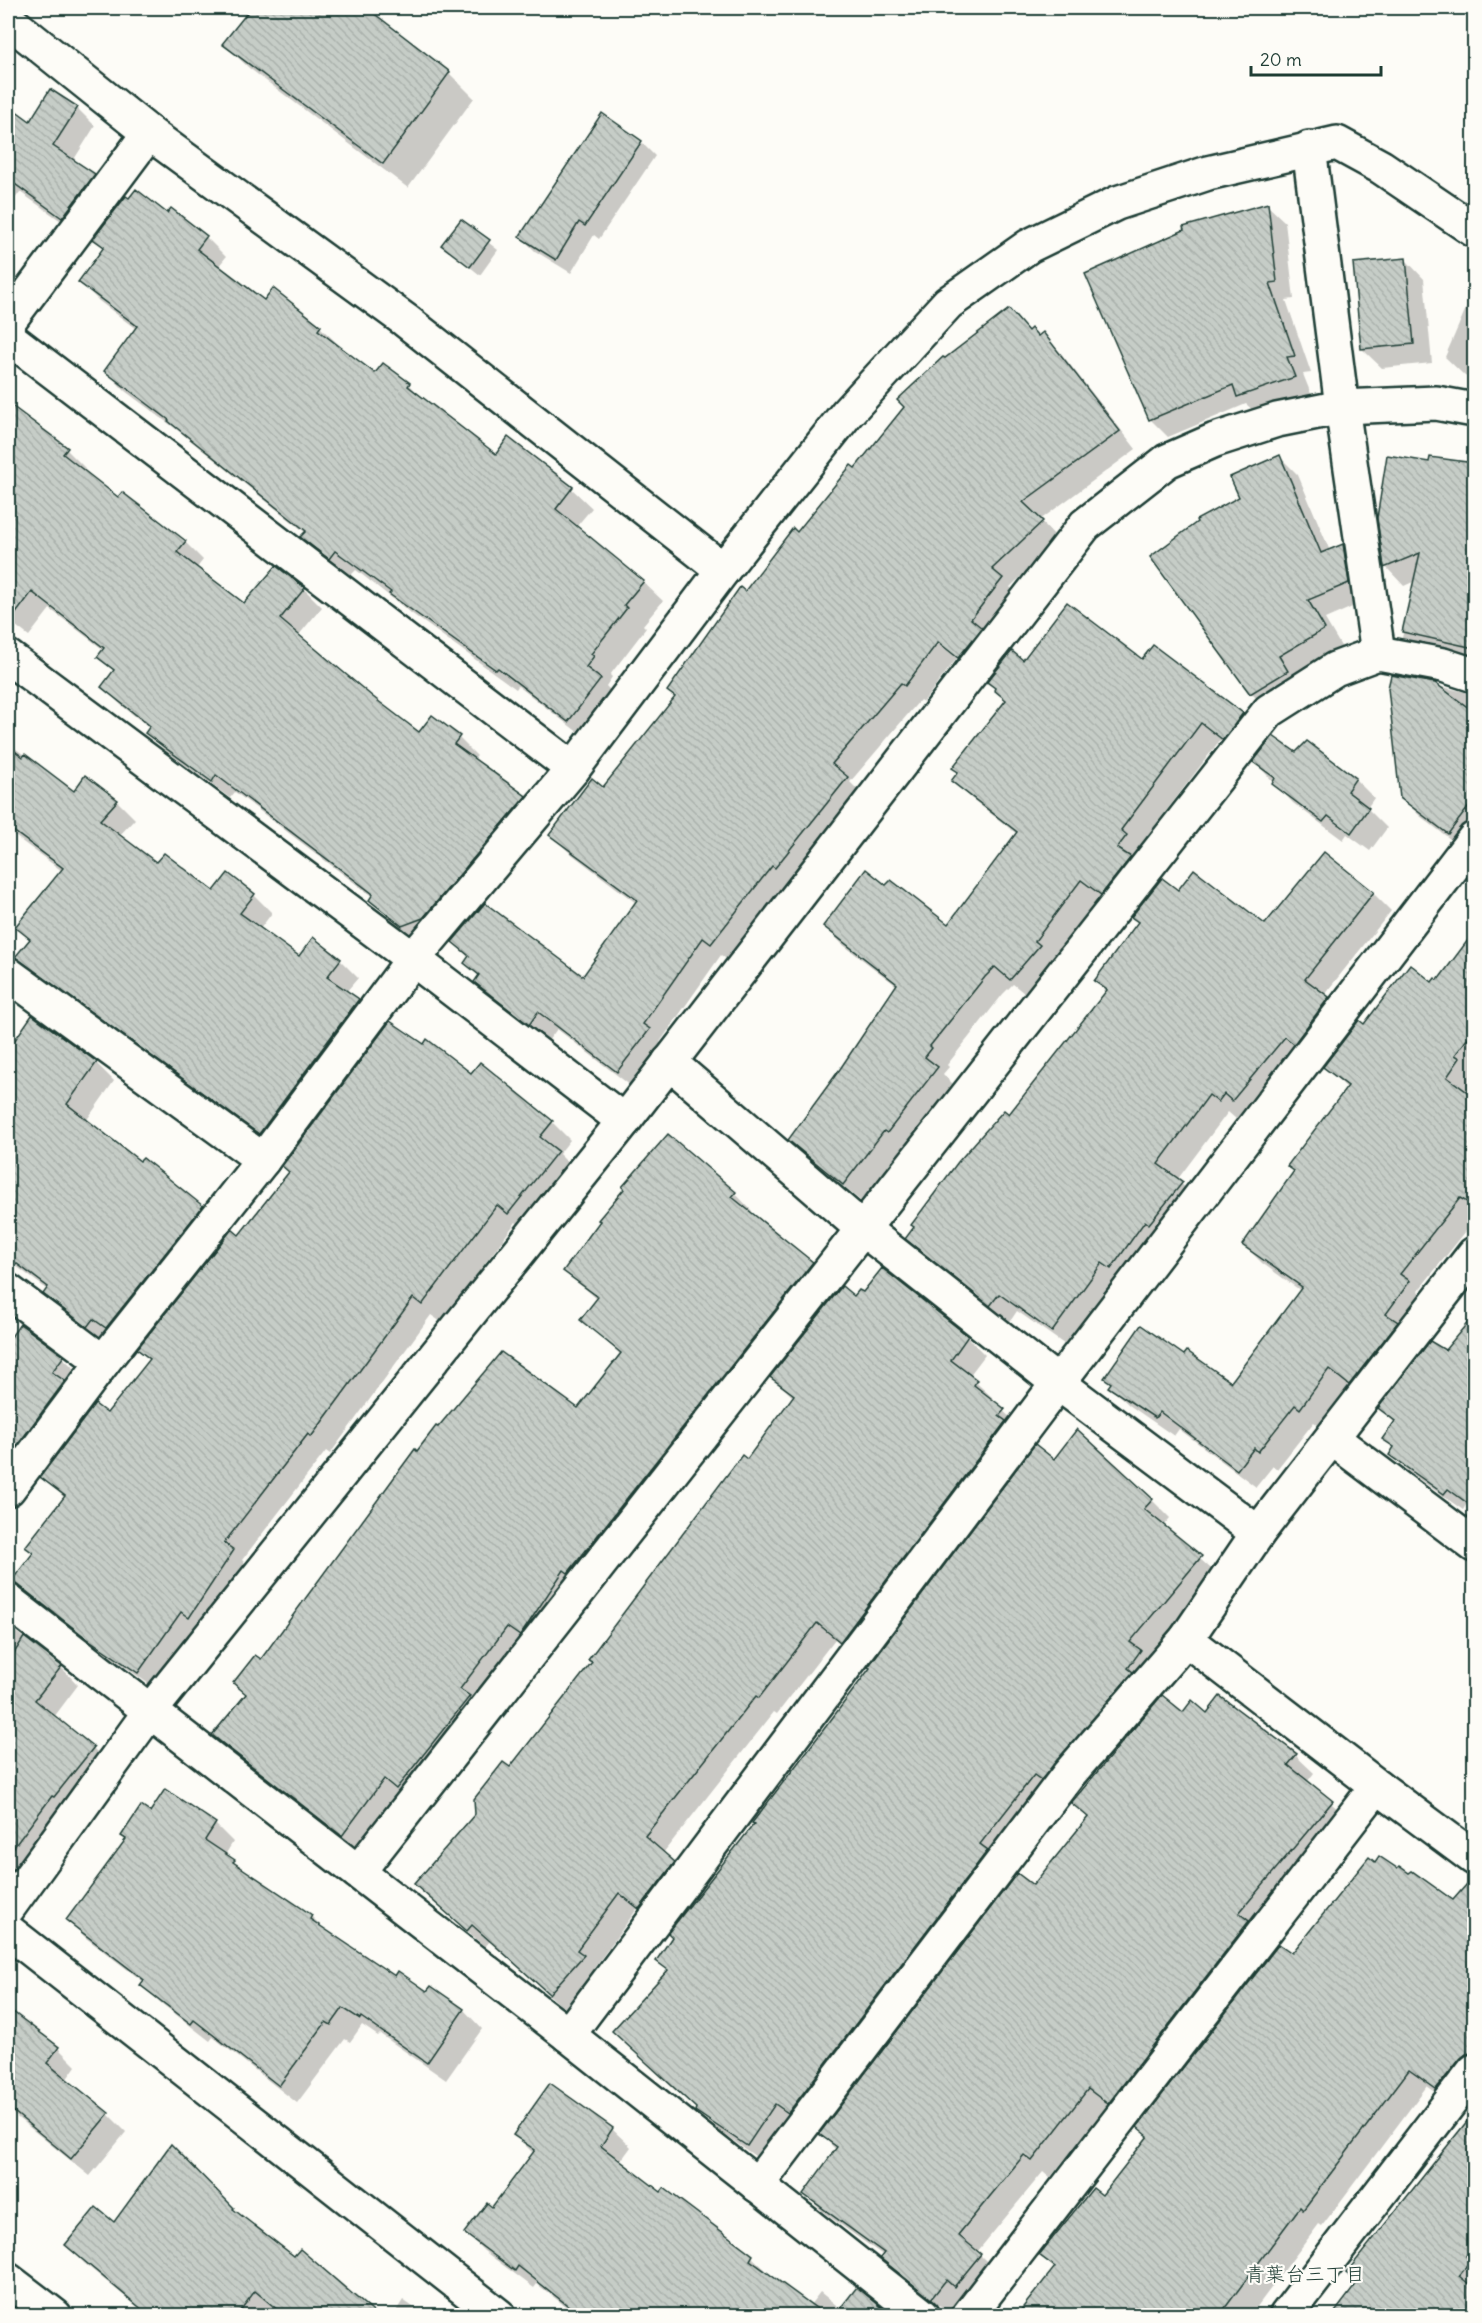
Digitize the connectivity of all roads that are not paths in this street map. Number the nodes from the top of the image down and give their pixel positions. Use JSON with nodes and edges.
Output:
{"nodes":[{"id":1,"x":8,"y":20,"type":"edge"},
{"id":2,"x":149,"y":134,"type":"junction"},
{"id":3,"x":1309,"y":148,"type":"junction"},
{"id":4,"x":1474,"y":230,"type":"edge"},
{"id":5,"x":8,"y":322,"type":"edge"},
{"id":6,"x":8,"y":337,"type":"edge"},
{"id":7,"x":1342,"y":407,"type":"junction"},
{"id":8,"x":1474,"y":410,"type":"edge"},
{"id":9,"x":723,"y":570,"type":"junction"},
{"id":10,"x":1378,"y":653,"type":"junction"},
{"id":11,"x":8,"y":657,"type":"edge"},
{"id":12,"x":1474,"y":675,"type":"edge"},
{"id":13,"x":573,"y":769,"type":"junction"},
{"id":14,"x":1474,"y":839,"type":"edge"},
{"id":15,"x":413,"y":958,"type":"junction"},
{"id":16,"x":8,"y":974,"type":"edge"},
{"id":17,"x":669,"y":1062,"type":"junction"},
{"id":18,"x":624,"y":1121,"type":"junction"},
{"id":19,"x":263,"y":1160,"type":"junction"},
{"id":20,"x":862,"y":1228,"type":"junction"},
{"id":21,"x":1474,"y":1254,"type":"edge"},
{"id":22,"x":8,"y":1291,"type":"edge"},
{"id":23,"x":103,"y":1362,"type":"junction"},
{"id":24,"x":1058,"y":1383,"type":"junction"},
{"id":25,"x":1333,"y":1439,"type":"junction"},
{"id":26,"x":8,"y":1489,"type":"edge"},
{"id":27,"x":1258,"y":1533,"type":"junction"},
{"id":28,"x":1474,"y":1545,"type":"edge"},
{"id":29,"x":8,"y":1601,"type":"edge"},
{"id":30,"x":1185,"y":1639,"type":"junction"},
{"id":31,"x":151,"y":1710,"type":"junction"},
{"id":32,"x":1377,"y":1786,"type":"junction"},
{"id":33,"x":1474,"y":1858,"type":"edge"},
{"id":34,"x":358,"y":1872,"type":"junction"},
{"id":35,"x":8,"y":1908,"type":"edge"},
{"id":36,"x":8,"y":1931,"type":"edge"},
{"id":37,"x":568,"y":2035,"type":"junction"},
{"id":38,"x":1474,"y":2071,"type":"edge"},
{"id":39,"x":757,"y":2185,"type":"junction"},
{"id":40,"x":8,"y":2280,"type":"edge"},
{"id":41,"x":55,"y":2316,"type":"edge"},
{"id":42,"x":499,"y":2316,"type":"edge"},
{"id":43,"x":922,"y":2316,"type":"edge"},
{"id":44,"x":968,"y":2316,"type":"edge"},
{"id":45,"x":1286,"y":2316,"type":"edge"}],
"edges":[{"from":1,"to":2,"type":"street"},
{"from":2,"to":5,"type":"street"},
{"from":2,"to":9,"type":"street"},
{"from":3,"to":4,"type":"street"},
{"from":3,"to":7,"type":"street"},
{"from":3,"to":9,"type":"street"},
{"from":6,"to":13,"type":"street"},
{"from":7,"to":8,"type":"street"},
{"from":7,"to":10,"type":"street"},
{"from":7,"to":17,"type":"street"},
{"from":9,"to":13,"type":"street"},
{"from":10,"to":12,"type":"street"},
{"from":10,"to":20,"type":"street"},
{"from":11,"to":15,"type":"street"},
{"from":13,"to":15,"type":"street"},
{"from":14,"to":24,"type":"street"},
{"from":15,"to":18,"type":"street"},
{"from":15,"to":19,"type":"street"},
{"from":16,"to":19,"type":"street"},
{"from":17,"to":18,"type":"street"},
{"from":17,"to":20,"type":"street"},
{"from":18,"to":31,"type":"street"},
{"from":19,"to":23,"type":"street"},
{"from":20,"to":24,"type":"street"},
{"from":20,"to":34,"type":"street"},
{"from":21,"to":25,"type":"street"},
{"from":22,"to":23,"type":"street"},
{"from":23,"to":26,"type":"street"},
{"from":24,"to":27,"type":"street"},
{"from":24,"to":37,"type":"street"},
{"from":25,"to":27,"type":"street"},
{"from":25,"to":28,"type":"street"},
{"from":27,"to":30,"type":"street"},
{"from":29,"to":31,"type":"street"},
{"from":30,"to":32,"type":"street"},
{"from":30,"to":39,"type":"street"},
{"from":31,"to":34,"type":"street"},
{"from":31,"to":35,"type":"street"},
{"from":32,"to":33,"type":"street"},
{"from":32,"to":44,"type":"street"},
{"from":34,"to":37,"type":"street"},
{"from":36,"to":42,"type":"street"},
{"from":37,"to":39,"type":"street"},
{"from":38,"to":45,"type":"street"},
{"from":39,"to":43,"type":"street"},
{"from":40,"to":41,"type":"street"}]}
